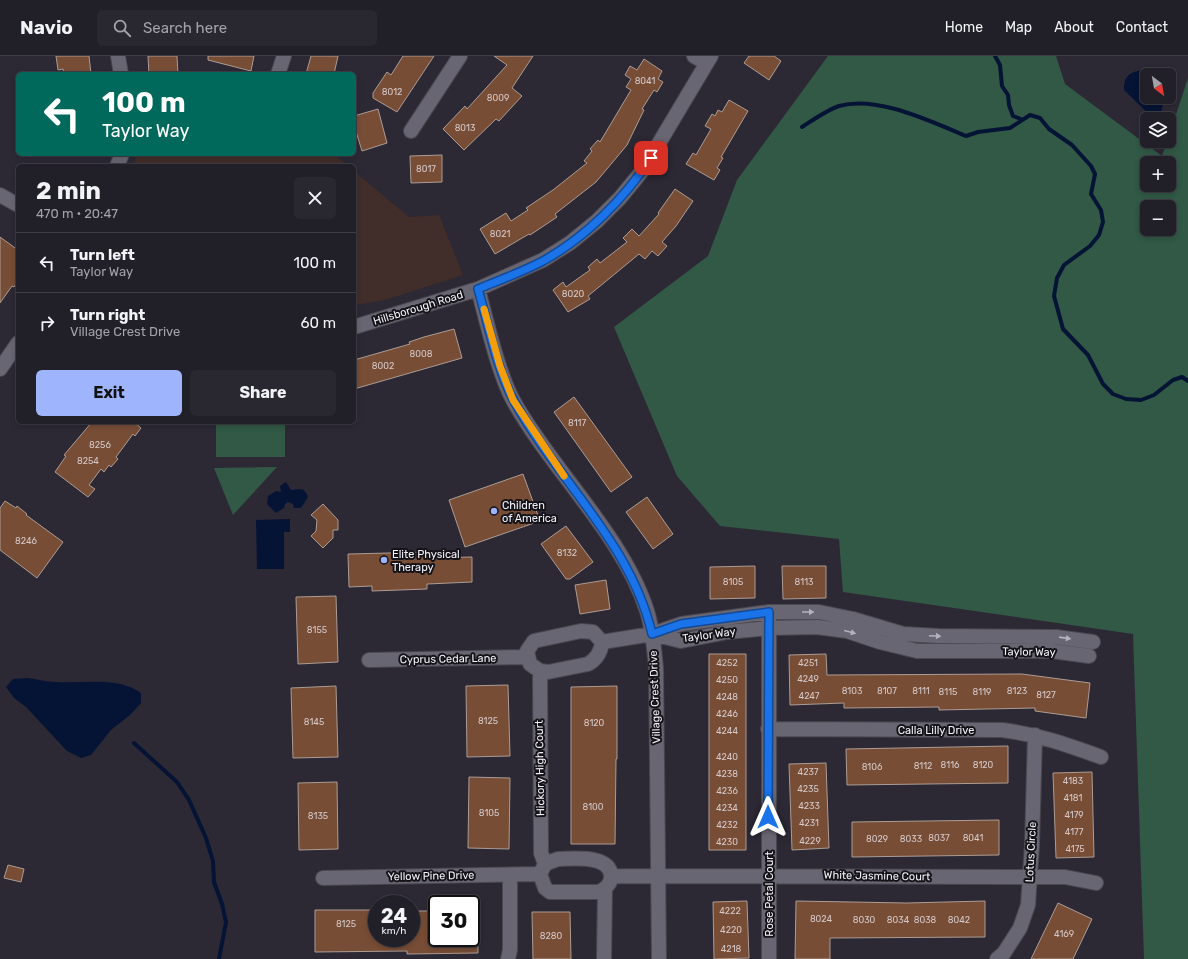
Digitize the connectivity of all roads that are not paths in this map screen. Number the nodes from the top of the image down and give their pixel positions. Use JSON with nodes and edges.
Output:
{"nodes":[{"id":1,"x":118,"y":56,"type":"edge"},
{"id":2,"x":284,"y":56,"type":"edge"},
{"id":3,"x":460,"y":56,"type":"edge"},
{"id":4,"x":694,"y":56,"type":"edge"},
{"id":5,"x":708,"y":60,"type":"edge"},
{"id":6,"x":120,"y":72,"type":"edge"},
{"id":7,"x":279,"y":72,"type":"edge"},
{"id":8,"x":411,"y":131,"type":"dead end"},
{"id":9,"x":0,"y":195,"type":"edge"},
{"id":10,"x":16,"y":204,"type":"edge"},
{"id":11,"x":478,"y":289,"type":"junction"},
{"id":12,"x":356,"y":326,"type":"edge"},
{"id":13,"x":16,"y":346,"type":"edge"},
{"id":14,"x":0,"y":369,"type":"edge"},
{"id":15,"x":769,"y":612,"type":"junction"},
{"id":16,"x":769,"y":628,"type":"junction"},
{"id":17,"x":652,"y":634,"type":"junction"},
{"id":18,"x":602,"y":642,"type":"junction"},
{"id":19,"x":1093,"y":642,"type":"dead end"},
{"id":20,"x":1089,"y":656,"type":"dead end"},
{"id":21,"x":527,"y":657,"type":"junction"},
{"id":22,"x":369,"y":660,"type":"dead end"},
{"id":23,"x":540,"y":672,"type":"junction"},
{"id":24,"x":768,"y":729,"type":"junction"},
{"id":25,"x":1035,"y":735,"type":"junction"},
{"id":26,"x":1101,"y":757,"type":"dead end"},
{"id":27,"x":542,"y":869,"type":"junction"},
{"id":28,"x":510,"y":875,"type":"junction"},
{"id":29,"x":658,"y":875,"type":"junction"},
{"id":30,"x":769,"y":875,"type":"junction"},
{"id":31,"x":611,"y":876,"type":"junction"},
{"id":32,"x":1030,"y":877,"type":"junction"},
{"id":33,"x":323,"y":878,"type":"dead end"},
{"id":34,"x":1096,"y":883,"type":"dead end"},
{"id":35,"x":605,"y":889,"type":"junction"},
{"id":36,"x":508,"y":959,"type":"edge"},
{"id":37,"x":604,"y":959,"type":"edge"},
{"id":38,"x":659,"y":959,"type":"edge"},
{"id":39,"x":769,"y":959,"type":"edge"},
{"id":40,"x":997,"y":959,"type":"edge"}],
"edges":[{"from":1,"to":6,"type":"street"},
{"from":2,"to":7,"type":"street"},
{"from":3,"to":8,"type":"street"},
{"from":4,"to":5,"type":"street"},
{"from":5,"to":11,"type":"street","name":"Hillsborough Road"},
{"from":9,"to":10,"type":"street"},
{"from":11,"to":12,"type":"street","name":"Hillsborough Road"},
{"from":11,"to":17,"type":"street","name":"Village Crest Drive"},
{"from":13,"to":14,"type":"street"},
{"from":15,"to":16,"type":"street","name":"Rose Petal Court"},
{"from":15,"to":17,"type":"street","name":"Taylor Way"},
{"from":15,"to":19,"type":"street","name":"Taylor Way","one_way":true},
{"from":16,"to":17,"type":"street","name":"Taylor Way"},
{"from":16,"to":20,"type":"street","name":"Taylor Way","one_way":true},
{"from":16,"to":24,"type":"street","name":"Rose Petal Court"},
{"from":17,"to":18,"type":"street"},
{"from":17,"to":29,"type":"street","name":"Village Crest Drive"},
{"from":18,"to":21,"type":"street"},
{"from":18,"to":23,"type":"street"},
{"from":21,"to":22,"type":"street","name":"Cyprus Cedar Lane"},
{"from":21,"to":23,"type":"street"},
{"from":23,"to":27,"type":"street","name":"Hickory High Court"},
{"from":24,"to":25,"type":"street","name":"Calla Lilly Drive"},
{"from":24,"to":30,"type":"street","name":"Rose Petal Court"},
{"from":25,"to":26,"type":"street","name":"Calla Lilly Drive"},
{"from":25,"to":32,"type":"street","name":"Lotus Circle"},
{"from":27,"to":28,"type":"street","name":"Yellow Pine Drive"},
{"from":27,"to":31,"type":"street","name":"Yellow Pine Drive"},
{"from":27,"to":35,"type":"street"},
{"from":28,"to":33,"type":"street","name":"Yellow Pine Drive"},
{"from":28,"to":36,"type":"street"},
{"from":29,"to":30,"type":"street","name":"White Jasmine Court"},
{"from":29,"to":31,"type":"street"},
{"from":29,"to":38,"type":"street","name":"Village Crest Drive"},
{"from":30,"to":32,"type":"street","name":"White Jasmine Court"},
{"from":30,"to":39,"type":"street","name":"Rose Petal Court"},
{"from":31,"to":35,"type":"street"},
{"from":32,"to":34,"type":"street","name":"White Jasmine Court"},
{"from":32,"to":40,"type":"street","name":"Lotus Circle"},
{"from":35,"to":37,"type":"street"}]}
